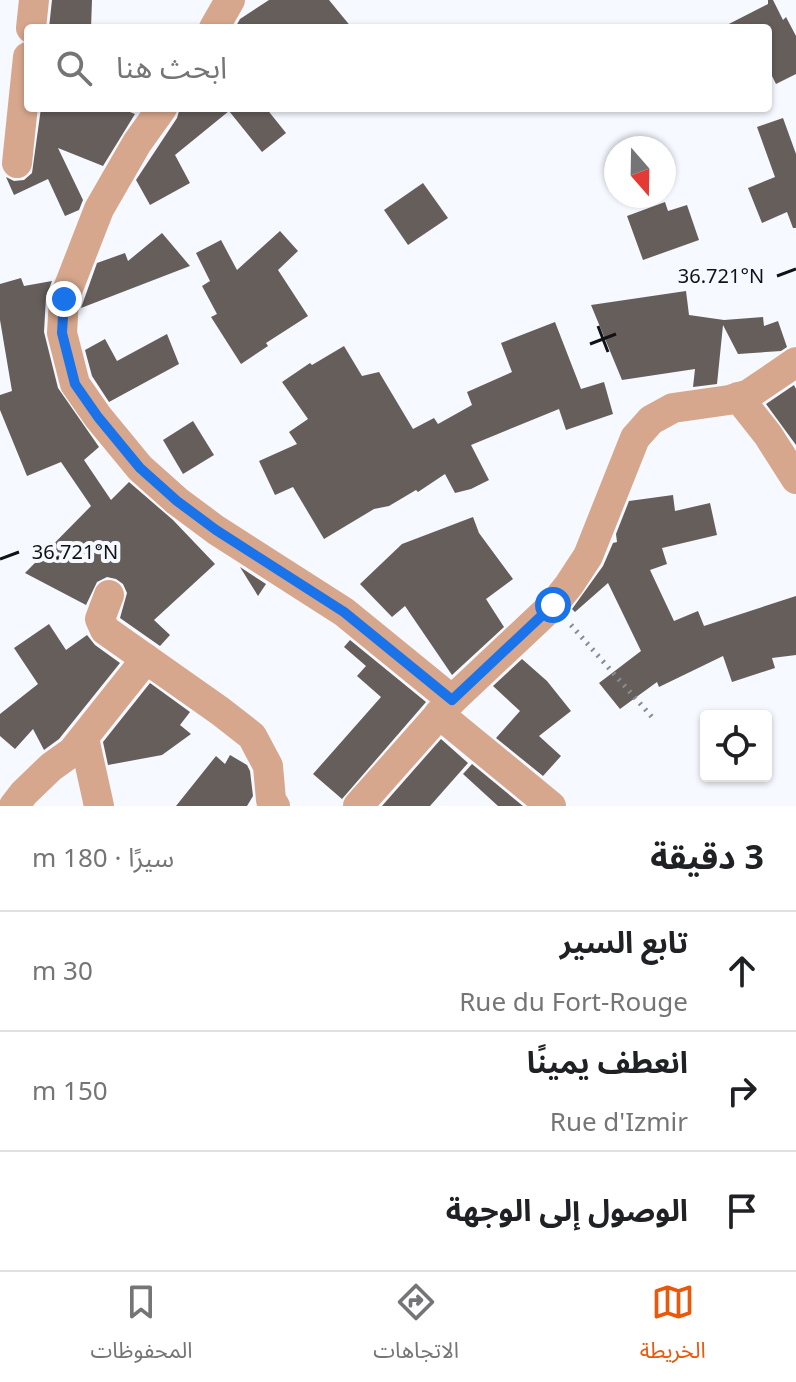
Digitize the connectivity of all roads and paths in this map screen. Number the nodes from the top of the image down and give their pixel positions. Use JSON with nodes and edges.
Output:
{"nodes":[{"id":1,"x":34,"y":0,"type":"edge"},
{"id":2,"x":230,"y":0,"type":"edge"},
{"id":3,"x":31,"y":24,"type":"edge"},
{"id":4,"x":216,"y":24,"type":"edge"},
{"id":5,"x":24,"y":96,"type":"edge"},
{"id":6,"x":159,"y":112,"type":"edge"},
{"id":7,"x":17,"y":163,"type":"dead end"},
{"id":8,"x":796,"y":362,"type":"edge"},
{"id":9,"x":738,"y":397,"type":"junction"},
{"id":10,"x":796,"y":479,"type":"edge"},
{"id":11,"x":109,"y":595,"type":"dead end"},
{"id":12,"x":553,"y":605,"type":"junction"},
{"id":13,"x":146,"y":659,"type":"junction"},
{"id":14,"x":446,"y":707,"type":"junction"},
{"id":15,"x":652,"y":717,"type":"dead end"},
{"id":16,"x":84,"y":738,"type":"junction"},
{"id":17,"x":14,"y":806,"type":"edge"},
{"id":18,"x":99,"y":806,"type":"edge"},
{"id":19,"x":275,"y":806,"type":"edge"},
{"id":20,"x":358,"y":806,"type":"edge"},
{"id":21,"x":551,"y":806,"type":"edge"}],
"edges":[{"from":1,"to":3,"type":"street"},
{"from":2,"to":4,"type":"street"},
{"from":5,"to":7,"type":"street"},
{"from":6,"to":14,"type":"street"},
{"from":8,"to":9,"type":"street"},
{"from":9,"to":10,"type":"street"},
{"from":9,"to":12,"type":"street"},
{"from":11,"to":13,"type":"street"},
{"from":12,"to":14,"type":"street"},
{"from":12,"to":15,"type":"path"},
{"from":13,"to":16,"type":"street"},
{"from":13,"to":19,"type":"street"},
{"from":14,"to":20,"type":"street"},
{"from":14,"to":21,"type":"street"},
{"from":16,"to":17,"type":"street"},
{"from":16,"to":18,"type":"street"}]}
